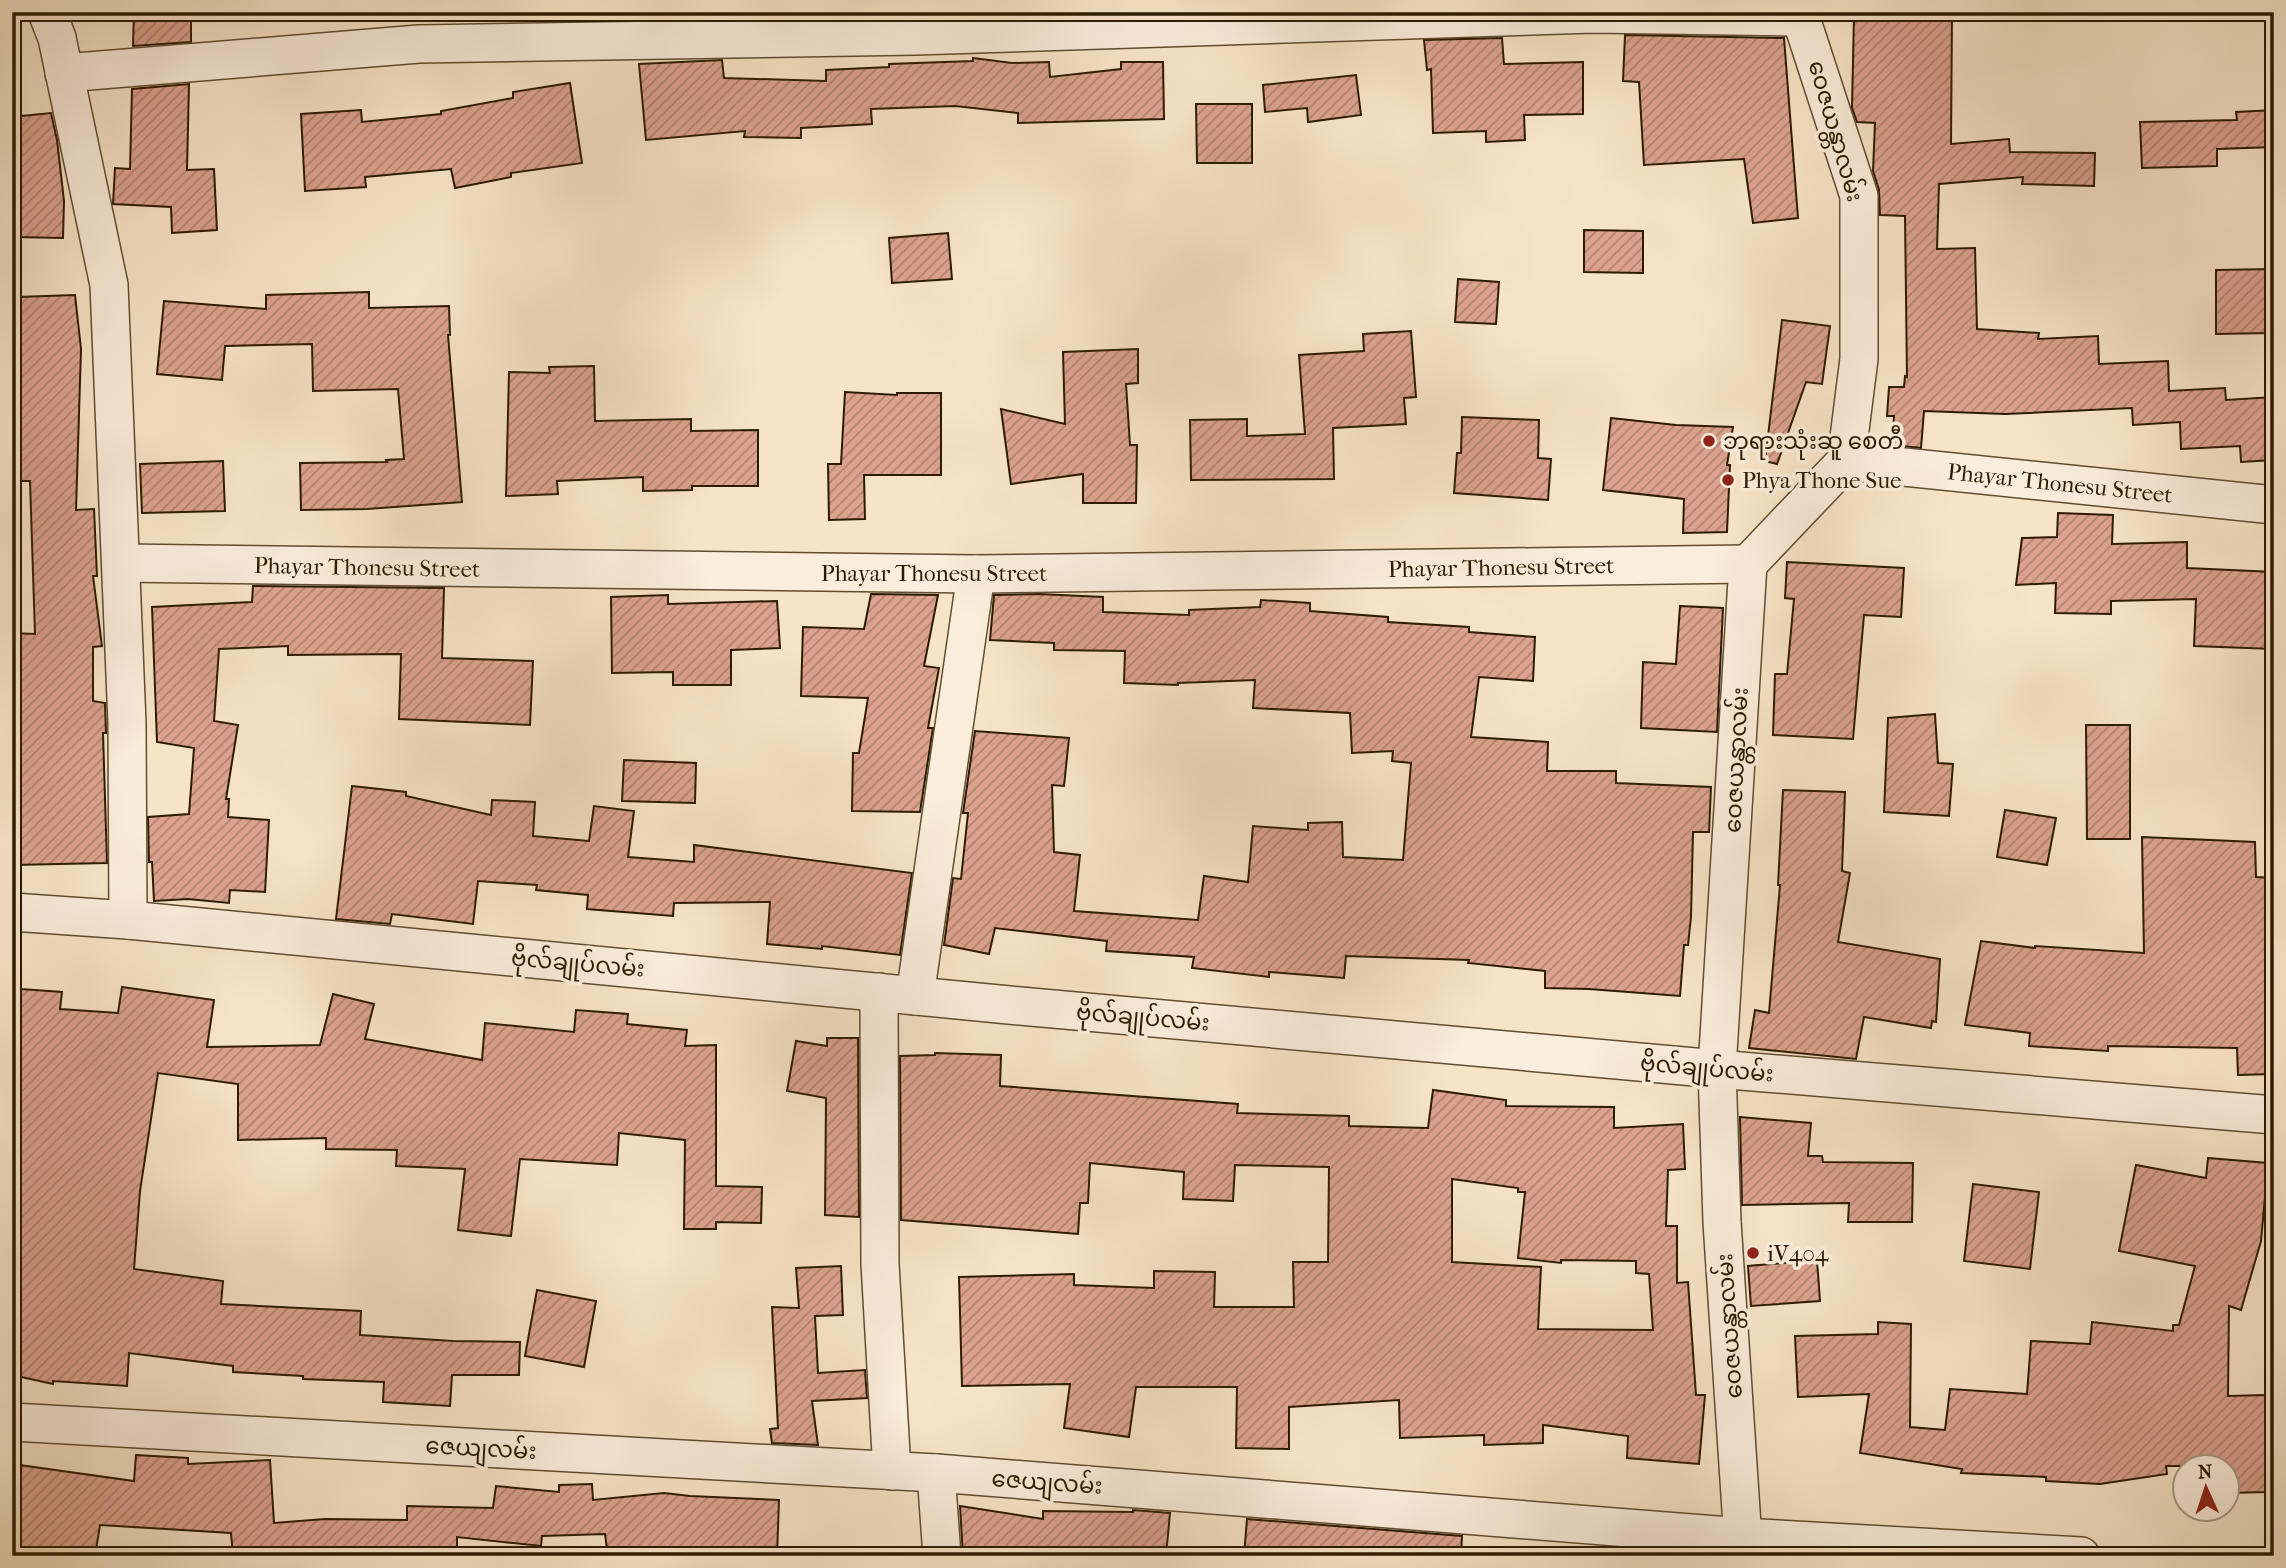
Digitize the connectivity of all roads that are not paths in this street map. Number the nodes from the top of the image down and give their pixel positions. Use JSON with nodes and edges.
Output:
{"nodes":[{"id":1,"x":47,"y":12,"type":"edge"},
{"id":2,"x":1800,"y":15,"type":"edge"},
{"id":3,"x":64,"y":73,"type":"junction"},
{"id":4,"x":1846,"y":461,"type":"junction"},
{"id":5,"x":2274,"y":505,"type":"edge"},
{"id":6,"x":121,"y":563,"type":"junction"},
{"id":7,"x":1748,"y":564,"type":"junction"},
{"id":8,"x":976,"y":574,"type":"junction"},
{"id":9,"x":12,"y":912,"type":"edge"},
{"id":10,"x":128,"y":920,"type":"junction"},
{"id":11,"x":879,"y":992,"type":"junction"},
{"id":12,"x":915,"y":996,"type":"junction"},
{"id":13,"x":1717,"y":1069,"type":"junction"},
{"id":14,"x":2274,"y":1115,"type":"edge"},
{"id":15,"x":12,"y":1422,"type":"edge"},
{"id":16,"x":892,"y":1471,"type":"junction"},
{"id":17,"x":936,"y":1473,"type":"junction"},
{"id":18,"x":1743,"y":1546,"type":"edge"},
{"id":19,"x":942,"y":1556,"type":"edge"},
{"id":20,"x":2081,"y":1556,"type":"edge"}],
"edges":[{"from":1,"to":3,"type":"street"},
{"from":2,"to":3,"type":"street"},
{"from":2,"to":4,"type":"street","name":"ဝေဇယန္တာလမ်း"},
{"from":3,"to":6,"type":"street"},
{"from":4,"to":5,"type":"street","name":"Phayar Thonesu Street"},
{"from":4,"to":7,"type":"street"},
{"from":6,"to":8,"type":"street","name":"Phayar Thonesu Street"},
{"from":6,"to":10,"type":"street"},
{"from":7,"to":8,"type":"street","name":"Phayar Thonesu Street"},
{"from":7,"to":13,"type":"street","name":"ဝေဇယန္တာလမ်း"},
{"from":8,"to":12,"type":"street"},
{"from":9,"to":10,"type":"street","name":"ဗိုလ်ချုပ်လမ်း"},
{"from":10,"to":11,"type":"street","name":"ဗိုလ်ချုပ်လမ်း"},
{"from":11,"to":12,"type":"street","name":"ဗိုလ်ချုပ်လမ်း"},
{"from":11,"to":16,"type":"street"},
{"from":12,"to":13,"type":"street","name":"ဗိုလ်ချုပ်လမ်း"},
{"from":13,"to":14,"type":"street","name":"ဗိုလ်ချုပ်လမ်း"},
{"from":13,"to":18,"type":"street","name":"ဝေဇယန္တာလမ်း"},
{"from":15,"to":16,"type":"street","name":"ဇေယျလမ်း"},
{"from":16,"to":17,"type":"street","name":"ဇေယျလမ်း"},
{"from":17,"to":18,"type":"street","name":"ဇေယျလမ်း"},
{"from":17,"to":19,"type":"street"},
{"from":18,"to":20,"type":"street","name":"ဇေယျလမ်း"}]}
